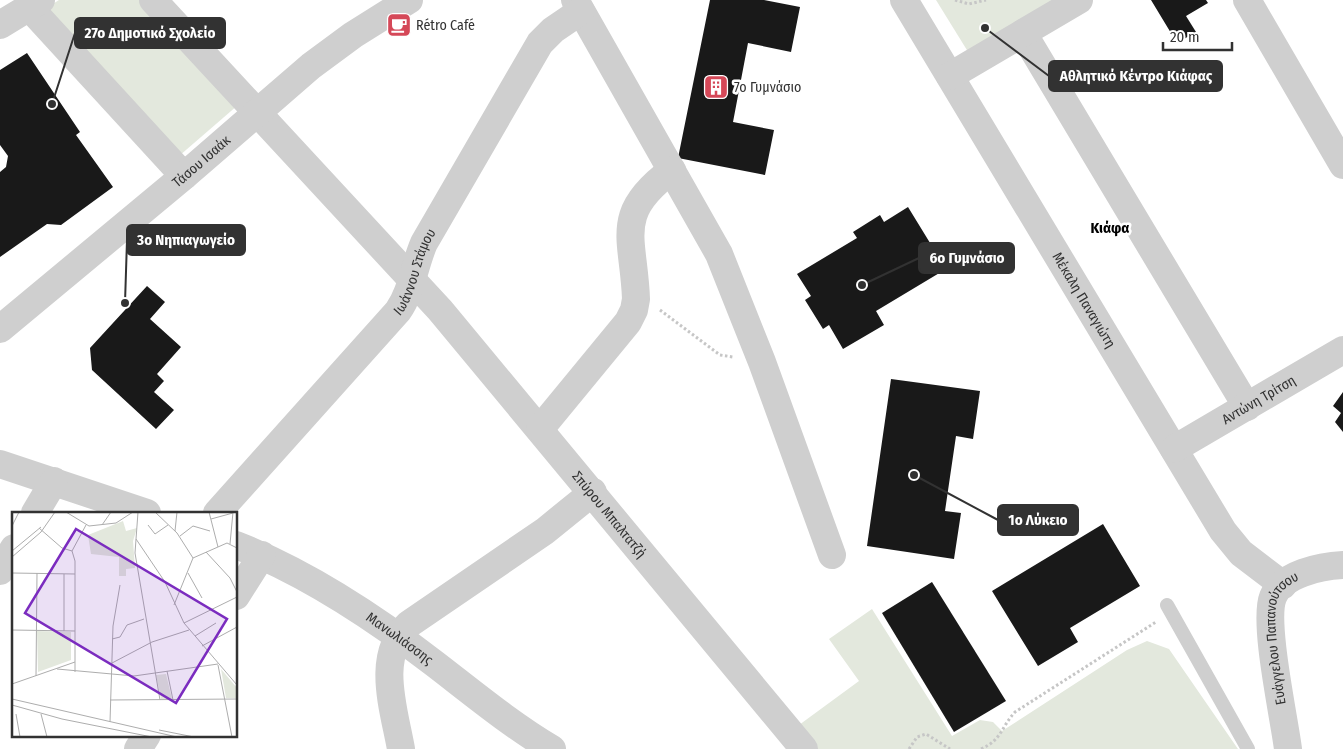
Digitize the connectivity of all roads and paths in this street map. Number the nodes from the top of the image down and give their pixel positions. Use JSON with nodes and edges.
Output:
{"nodes":[{"id":1,"x":153,"y":0,"type":"edge"},
{"id":2,"x":409,"y":0,"type":"edge"},
{"id":3,"x":904,"y":0,"type":"edge"},
{"id":4,"x":955,"y":0,"type":"edge"},
{"id":5,"x":986,"y":0,"type":"edge"},
{"id":6,"x":1079,"y":0,"type":"edge"},
{"id":7,"x":1247,"y":0,"type":"edge"},
{"id":8,"x":35,"y":4,"type":"edge"},
{"id":9,"x":578,"y":6,"type":"edge"},
{"id":10,"x":0,"y":25,"type":"edge"},
{"id":11,"x":1023,"y":33,"type":"junction"},
{"id":12,"x":950,"y":76,"type":"junction"},
{"id":13,"x":257,"y":113,"type":"junction"},
{"id":14,"x":1343,"y":165,"type":"edge"},
{"id":15,"x":672,"y":170,"type":"junction"},
{"id":16,"x":184,"y":176,"type":"junction"},
{"id":17,"x":412,"y":281,"type":"junction"},
{"id":18,"x":636,"y":299,"type":"junction"},
{"id":19,"x":0,"y":329,"type":"edge"},
{"id":20,"x":1343,"y":350,"type":"edge"},
{"id":21,"x":758,"y":352,"type":"junction"},
{"id":22,"x":1247,"y":407,"type":"junction"},
{"id":23,"x":540,"y":428,"type":"junction"},
{"id":24,"x":1174,"y":449,"type":"junction"},
{"id":25,"x":0,"y":464,"type":"edge"},
{"id":26,"x":54,"y":482,"type":"junction"},
{"id":27,"x":594,"y":492,"type":"junction"},
{"id":28,"x":36,"y":512,"type":"edge"},
{"id":29,"x":144,"y":512,"type":"edge"},
{"id":30,"x":218,"y":512,"type":"edge"},
{"id":31,"x":238,"y":546,"type":"edge"},
{"id":32,"x":12,"y":551,"type":"edge"},
{"id":33,"x":262,"y":555,"type":"junction"},
{"id":34,"x":832,"y":555,"type":"dead end"},
{"id":35,"x":1343,"y":565,"type":"edge"},
{"id":36,"x":0,"y":571,"type":"edge"},
{"id":37,"x":1283,"y":585,"type":"junction"},
{"id":38,"x":238,"y":593,"type":"edge"},
{"id":39,"x":1169,"y":609,"type":"joint"},
{"id":40,"x":399,"y":635,"type":"junction"},
{"id":41,"x":146,"y":736,"type":"edge"},
{"id":42,"x":138,"y":749,"type":"edge"},
{"id":43,"x":402,"y":749,"type":"edge"},
{"id":44,"x":552,"y":749,"type":"edge"},
{"id":45,"x":804,"y":749,"type":"edge"},
{"id":46,"x":909,"y":749,"type":"edge"},
{"id":47,"x":950,"y":749,"type":"edge"},
{"id":48,"x":981,"y":749,"type":"edge"},
{"id":49,"x":1248,"y":749,"type":"edge"},
{"id":50,"x":1288,"y":749,"type":"edge"}],
"edges":[{"from":1,"to":13,"type":"street","name":"Σπύρου Μπαλτατζή"},
{"from":2,"to":13,"type":"street","name":"Τάσου Ισαάκ"},
{"from":3,"to":12,"type":"street","name":"Μέκαλη Παναγιώτη"},
{"from":4,"to":5,"type":"path"},
{"from":6,"to":11,"type":"street"},
{"from":7,"to":14,"type":"street"},
{"from":8,"to":10,"type":"street"},
{"from":8,"to":16,"type":"street"},
{"from":9,"to":15,"type":"street"},
{"from":9,"to":17,"type":"street","name":"Ιωάννου Στάμου"},
{"from":11,"to":12,"type":"street"},
{"from":11,"to":22,"type":"street"},
{"from":12,"to":24,"type":"street","name":"Μέκαλη Παναγιώτη"},
{"from":13,"to":16,"type":"street","name":"Τάσου Ισαάκ"},
{"from":13,"to":17,"type":"street","name":"Σπύρου Μπαλτατζή"},
{"from":15,"to":18,"type":"street"},
{"from":15,"to":21,"type":"street"},
{"from":16,"to":19,"type":"street","name":"Τάσου Ισαάκ"},
{"from":17,"to":23,"type":"street","name":"Σπύρου Μπαλτατζή"},
{"from":17,"to":30,"type":"street","name":"Ιωάννου Στάμου"},
{"from":18,"to":21,"type":"path"},
{"from":18,"to":23,"type":"street"},
{"from":20,"to":22,"type":"street","name":"Αντώνη Τρίτση"},
{"from":21,"to":34,"type":"street"},
{"from":22,"to":24,"type":"street","name":"Αντώνη Τρίτση"},
{"from":23,"to":27,"type":"street","name":"Σπύρου Μπαλτατζή"},
{"from":24,"to":37,"type":"street","name":"Μέκαλη Παναγιώτη"},
{"from":25,"to":26,"type":"street"},
{"from":26,"to":28,"type":"street"},
{"from":26,"to":29,"type":"street"},
{"from":27,"to":40,"type":"street"},
{"from":27,"to":45,"type":"street","name":"Σπύρου Μπαλτατζή"},
{"from":31,"to":33,"type":"street","name":"Μανωλιάσσης"},
{"from":32,"to":36,"type":"street"},
{"from":33,"to":38,"type":"street"},
{"from":33,"to":40,"type":"street","name":"Μανωλιάσσης"},
{"from":35,"to":37,"type":"street","name":"Ευάγγελου Παπανούτσου"},
{"from":37,"to":50,"type":"street","name":"Ευάγγελου Παπανούτσου"},
{"from":39,"to":48,"type":"path"},
{"from":39,"to":49,"type":"lane"},
{"from":40,"to":43,"type":"street"},
{"from":40,"to":44,"type":"street","name":"Μανωλιάσσης"},
{"from":41,"to":42,"type":"street"},
{"from":46,"to":47,"type":"path"}]}
